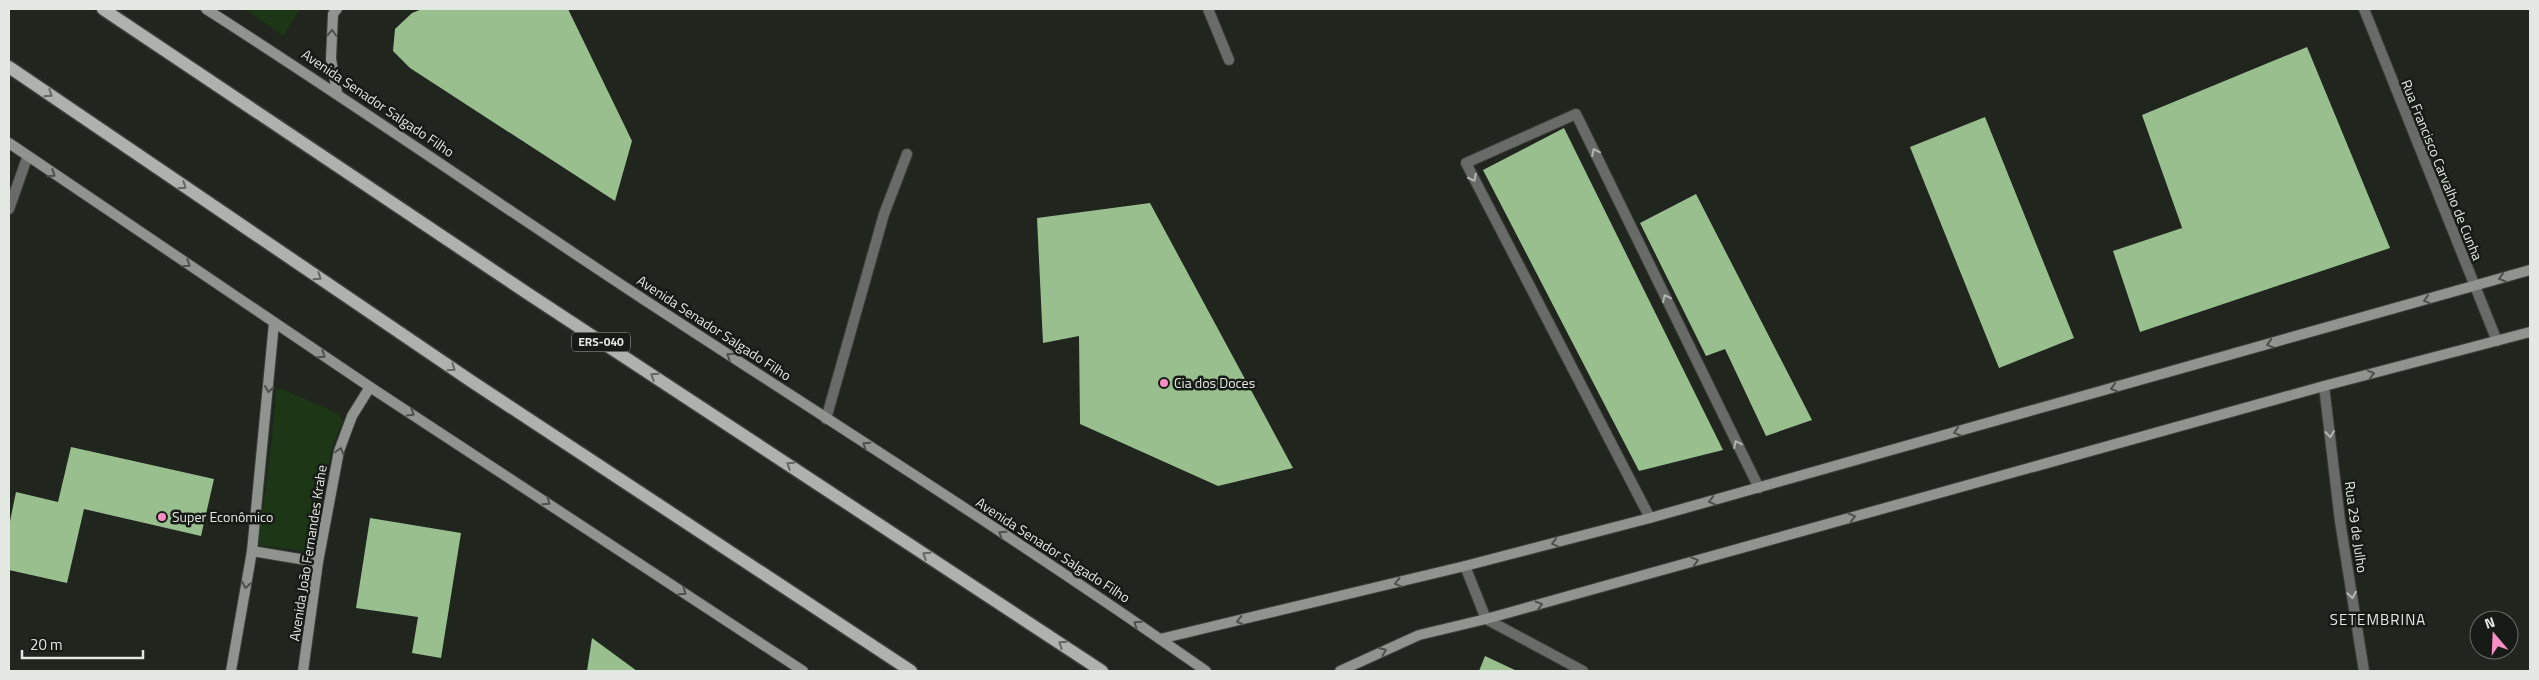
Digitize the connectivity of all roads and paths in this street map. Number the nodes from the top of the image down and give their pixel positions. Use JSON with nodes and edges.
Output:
{"nodes":[{"id":1,"x":103,"y":9,"type":"edge"},
{"id":2,"x":206,"y":9,"type":"edge"},
{"id":3,"x":337,"y":9,"type":"edge"},
{"id":4,"x":1208,"y":9,"type":"edge"},
{"id":5,"x":2364,"y":9,"type":"edge"},
{"id":6,"x":1229,"y":60,"type":"dead end"},
{"id":7,"x":9,"y":67,"type":"edge"},
{"id":8,"x":337,"y":92,"type":"junction"},
{"id":9,"x":10,"y":142,"type":"edge"},
{"id":10,"x":907,"y":154,"type":"dead end"},
{"id":11,"x":27,"y":158,"type":"junction"},
{"id":12,"x":9,"y":210,"type":"edge"},
{"id":13,"x":2530,"y":270,"type":"edge"},
{"id":14,"x":2474,"y":286,"type":"junction"},
{"id":15,"x":274,"y":323,"type":"junction"},
{"id":16,"x":2530,"y":332,"type":"edge"},
{"id":17,"x":2497,"y":341,"type":"junction"},
{"id":18,"x":2324,"y":386,"type":"junction"},
{"id":19,"x":370,"y":387,"type":"junction"},
{"id":20,"x":826,"y":419,"type":"junction"},
{"id":21,"x":1759,"y":488,"type":"junction"},
{"id":22,"x":1650,"y":518,"type":"junction"},
{"id":23,"x":252,"y":552,"type":"junction"},
{"id":24,"x":318,"y":562,"type":"junction"},
{"id":25,"x":1465,"y":566,"type":"junction"},
{"id":26,"x":1486,"y":619,"type":"junction"},
{"id":27,"x":1160,"y":639,"type":"junction"},
{"id":28,"x":792,"y":668,"type":"edge"},
{"id":29,"x":231,"y":671,"type":"edge"},
{"id":30,"x":303,"y":671,"type":"edge"},
{"id":31,"x":803,"y":671,"type":"edge"},
{"id":32,"x":911,"y":671,"type":"edge"},
{"id":33,"x":1102,"y":671,"type":"edge"},
{"id":34,"x":1206,"y":671,"type":"edge"},
{"id":35,"x":1340,"y":671,"type":"edge"},
{"id":36,"x":1583,"y":671,"type":"edge"},
{"id":37,"x":2364,"y":671,"type":"edge"}],
"edges":[{"from":33,"to":1,"type":"main road","number":"ERS-040","one_way":true},
{"from":2,"to":8,"type":"main road","name":"Avenida Senador Salgado Filho"},
{"from":8,"to":3,"type":"main road","one_way":true},
{"from":4,"to":6,"type":"street"},
{"from":5,"to":14,"type":"street","name":"Rua Francisco Carvalho de Cunha"},
{"from":7,"to":32,"type":"main road","one_way":true},
{"from":20,"to":8,"type":"main road","name":"Avenida Senador Salgado Filho","one_way":true},
{"from":9,"to":11,"type":"main road"},
{"from":10,"to":20,"type":"street"},
{"from":11,"to":12,"type":"street"},
{"from":11,"to":15,"type":"main road","one_way":true},
{"from":13,"to":14,"type":"main road","one_way":true},
{"from":14,"to":17,"type":"street","name":"Rua Francisco Carvalho de Cunha"},
{"from":14,"to":21,"type":"main road","one_way":true},
{"from":15,"to":19,"type":"main road","one_way":true},
{"from":15,"to":23,"type":"main road","one_way":true},
{"from":16,"to":17,"type":"main road"},
{"from":18,"to":17,"type":"main road","one_way":true},
{"from":26,"to":18,"type":"main road","one_way":true},
{"from":18,"to":37,"type":"street","name":"Rua 29 de Julho","one_way":true},
{"from":24,"to":19,"type":"main road","name":"Avenida João Fernandes Krahe","one_way":true},
{"from":19,"to":28,"type":"main road","one_way":true},
{"from":27,"to":20,"type":"main road","name":"Avenida Senador Salgado Filho","one_way":true},
{"from":21,"to":22,"type":"main road","one_way":true},
{"from":21,"to":22,"type":"street","one_way":true},
{"from":22,"to":25,"type":"main road","one_way":true},
{"from":23,"to":24,"type":"main road"},
{"from":23,"to":29,"type":"main road","one_way":true},
{"from":24,"to":30,"type":"main road","name":"Avenida João Fernandes Krahe"},
{"from":25,"to":26,"type":"street"},
{"from":25,"to":27,"type":"main road","one_way":true},
{"from":35,"to":26,"type":"main road","one_way":true},
{"from":26,"to":36,"type":"street"},
{"from":27,"to":34,"type":"main road","name":"Avenida Senador Salgado Filho"},
{"from":28,"to":31,"type":"main road"}]}
